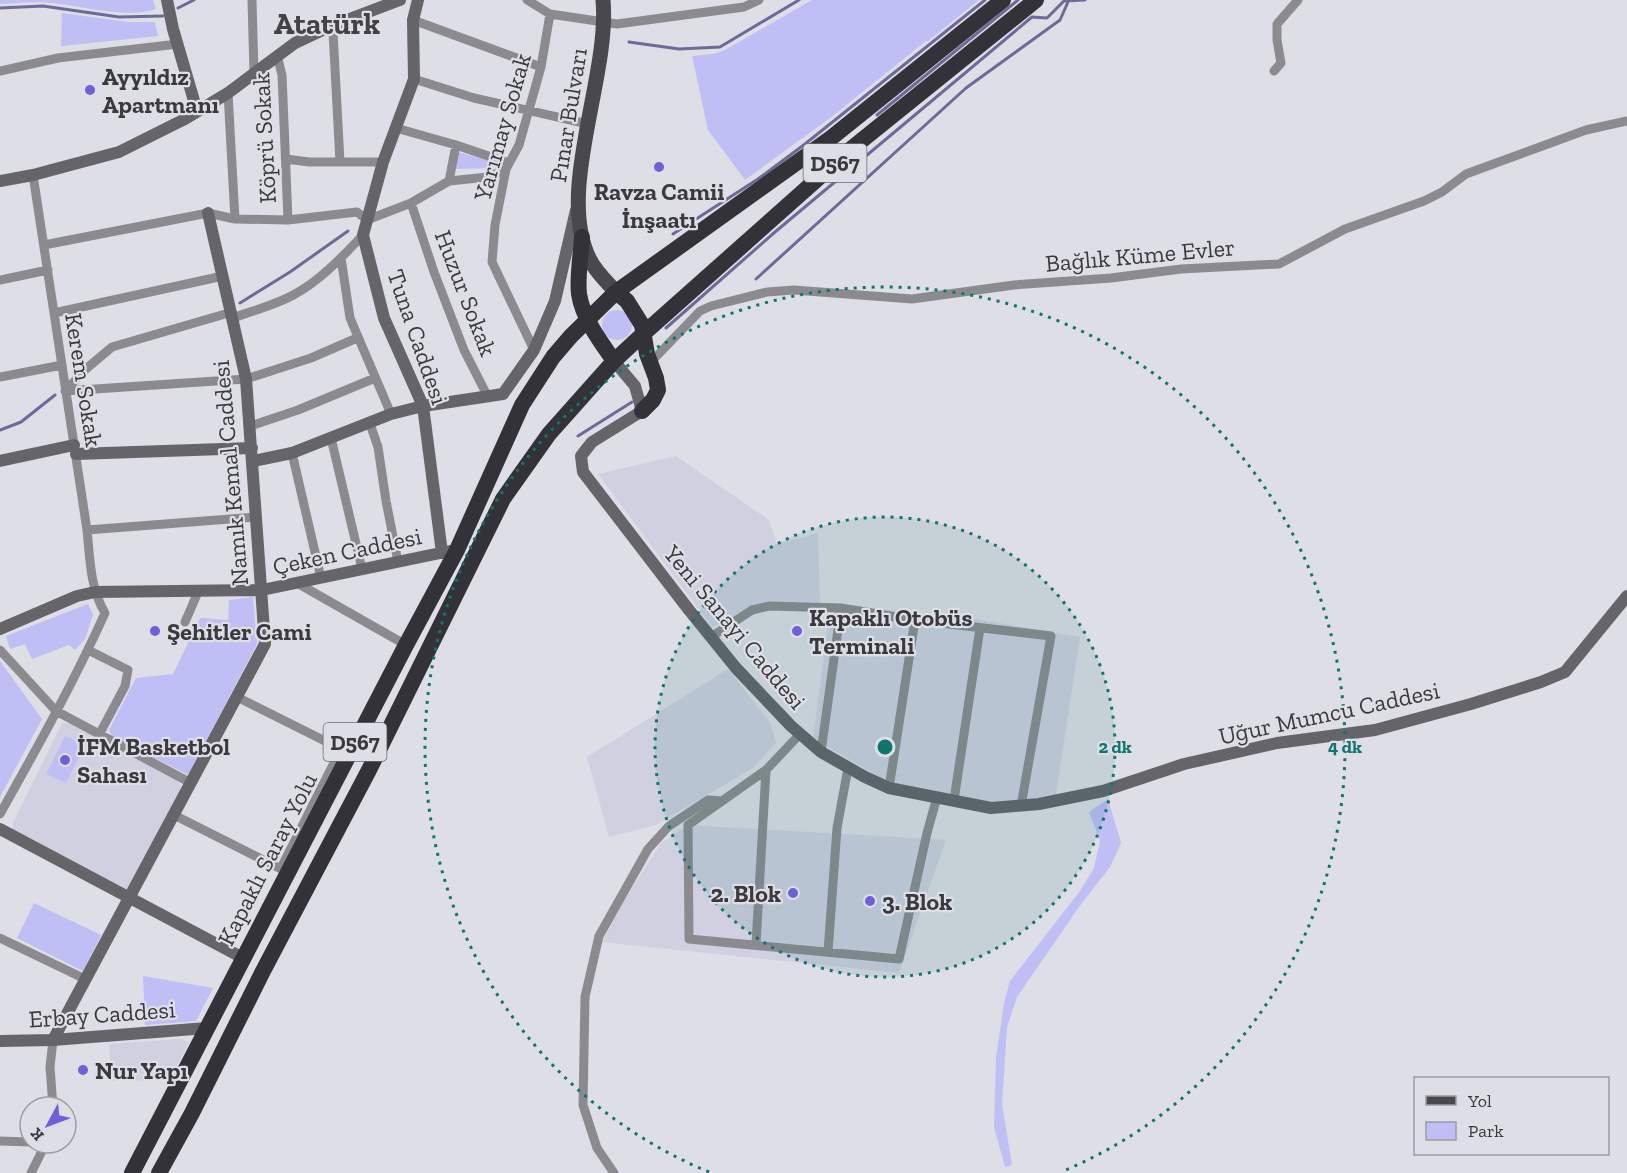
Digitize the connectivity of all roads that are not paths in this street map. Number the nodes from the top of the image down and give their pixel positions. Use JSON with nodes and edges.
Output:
{"nodes":[{"id":1,"x":167,"y":0,"type":"edge"},
{"id":2,"x":252,"y":0,"type":"edge"},
{"id":3,"x":400,"y":0,"type":"edge"},
{"id":4,"x":418,"y":0,"type":"edge"},
{"id":5,"x":527,"y":0,"type":"edge"},
{"id":6,"x":603,"y":0,"type":"edge"},
{"id":7,"x":759,"y":0,"type":"edge"},
{"id":8,"x":1003,"y":0,"type":"edge"},
{"id":9,"x":1036,"y":0,"type":"edge"},
{"id":10,"x":1298,"y":0,"type":"edge"},
{"id":11,"x":538,"y":3,"type":"edge"},
{"id":12,"x":550,"y":14,"type":"junction"},
{"id":13,"x":413,"y":20,"type":"junction"},
{"id":14,"x":605,"y":22,"type":"junction"},
{"id":15,"x":331,"y":26,"type":"junction"},
{"id":16,"x":178,"y":44,"type":"junction"},
{"id":17,"x":277,"y":55,"type":"junction"},
{"id":18,"x":541,"y":67,"type":"junction"},
{"id":19,"x":0,"y":71,"type":"edge"},
{"id":20,"x":1274,"y":71,"type":"dead end"},
{"id":21,"x":254,"y":72,"type":"junction"},
{"id":22,"x":414,"y":79,"type":"junction"},
{"id":23,"x":228,"y":93,"type":"junction"},
{"id":24,"x":528,"y":109,"type":"junction"},
{"id":25,"x":197,"y":111,"type":"junction"},
{"id":26,"x":1627,"y":121,"type":"edge"},
{"id":27,"x":588,"y":124,"type":"junction"},
{"id":28,"x":396,"y":128,"type":"junction"},
{"id":29,"x":456,"y":145,"type":"junction"},
{"id":30,"x":286,"y":159,"type":"junction"},
{"id":31,"x":340,"y":162,"type":"junction"},
{"id":32,"x":383,"y":162,"type":"junction"},
{"id":33,"x":508,"y":166,"type":"junction"},
{"id":34,"x":33,"y":175,"type":"junction"},
{"id":35,"x":0,"y":181,"type":"edge"},
{"id":36,"x":449,"y":181,"type":"junction"},
{"id":37,"x":411,"y":203,"type":"junction"},
{"id":38,"x":578,"y":203,"type":"junction"},
{"id":39,"x":208,"y":213,"type":"junction"},
{"id":40,"x":235,"y":219,"type":"junction"},
{"id":41,"x":288,"y":220,"type":"junction"},
{"id":42,"x":367,"y":220,"type":"junction"},
{"id":43,"x":363,"y":235,"type":"junction"},
{"id":44,"x":582,"y":237,"type":"junction"},
{"id":45,"x":44,"y":245,"type":"junction"},
{"id":46,"x":341,"y":258,"type":"junction"},
{"id":47,"x":48,"y":270,"type":"junction"},
{"id":48,"x":223,"y":276,"type":"junction"},
{"id":49,"x":0,"y":280,"type":"edge"},
{"id":50,"x":616,"y":292,"type":"junction"},
{"id":51,"x":54,"y":313,"type":"junction"},
{"id":52,"x":232,"y":315,"type":"junction"},
{"id":53,"x":587,"y":318,"type":"junction"},
{"id":54,"x":643,"y":334,"type":"junction"},
{"id":55,"x":357,"y":338,"type":"junction"},
{"id":56,"x":534,"y":350,"type":"junction"},
{"id":57,"x":614,"y":361,"type":"junction"},
{"id":58,"x":651,"y":362,"type":"junction"},
{"id":59,"x":62,"y":365,"type":"junction"},
{"id":60,"x":0,"y":377,"type":"edge"},
{"id":61,"x":375,"y":378,"type":"junction"},
{"id":62,"x":246,"y":379,"type":"junction"},
{"id":63,"x":65,"y":391,"type":"junction"},
{"id":64,"x":488,"y":396,"type":"junction"},
{"id":65,"x":423,"y":406,"type":"junction"},
{"id":66,"x":642,"y":411,"type":"junction"},
{"id":67,"x":391,"y":414,"type":"junction"},
{"id":68,"x":370,"y":424,"type":"junction"},
{"id":69,"x":250,"y":426,"type":"junction"},
{"id":70,"x":331,"y":438,"type":"junction"},
{"id":71,"x":252,"y":448,"type":"junction"},
{"id":72,"x":75,"y":450,"type":"junction"},
{"id":73,"x":292,"y":453,"type":"junction"},
{"id":74,"x":0,"y":461,"type":"edge"},
{"id":75,"x":253,"y":462,"type":"junction"},
{"id":76,"x":257,"y":517,"type":"junction"},
{"id":77,"x":87,"y":530,"type":"junction"},
{"id":78,"x":449,"y":551,"type":"junction"},
{"id":79,"x":398,"y":562,"type":"junction"},
{"id":80,"x":362,"y":569,"type":"junction"},
{"id":81,"x":321,"y":578,"type":"junction"},
{"id":82,"x":297,"y":583,"type":"junction"},
{"id":83,"x":262,"y":590,"type":"junction"},
{"id":84,"x":95,"y":592,"type":"junction"},
{"id":85,"x":198,"y":592,"type":"junction"},
{"id":86,"x":1627,"y":596,"type":"edge"},
{"id":87,"x":841,"y":608,"type":"junction"},
{"id":88,"x":915,"y":620,"type":"junction"},
{"id":89,"x":185,"y":622,"type":"dead end"},
{"id":90,"x":0,"y":628,"type":"edge"},
{"id":91,"x":980,"y":628,"type":"junction"},
{"id":92,"x":711,"y":637,"type":"junction"},
{"id":93,"x":405,"y":645,"type":"junction"},
{"id":94,"x":0,"y":650,"type":"edge"},
{"id":95,"x":88,"y":650,"type":"junction"},
{"id":96,"x":237,"y":697,"type":"junction"},
{"id":97,"x":56,"y":711,"type":"junction"},
{"id":98,"x":100,"y":733,"type":"junction"},
{"id":99,"x":800,"y":734,"type":"junction"},
{"id":100,"x":345,"y":751,"type":"junction"},
{"id":101,"x":822,"y":752,"type":"junction"},
{"id":102,"x":849,"y":768,"type":"junction"},
{"id":103,"x":766,"y":770,"type":"junction"},
{"id":104,"x":191,"y":783,"type":"junction"},
{"id":105,"x":889,"y":788,"type":"junction"},
{"id":106,"x":937,"y":797,"type":"junction"},
{"id":107,"x":954,"y":800,"type":"junction"},
{"id":108,"x":722,"y":801,"type":"junction"},
{"id":109,"x":1039,"y":804,"type":"joint"},
{"id":110,"x":1021,"y":806,"type":"junction"},
{"id":111,"x":0,"y":814,"type":"edge"},
{"id":112,"x":174,"y":815,"type":"junction"},
{"id":113,"x":0,"y":829,"type":"edge"},
{"id":114,"x":284,"y":870,"type":"junction"},
{"id":115,"x":129,"y":897,"type":"junction"},
{"id":116,"x":0,"y":938,"type":"edge"},
{"id":117,"x":756,"y":944,"type":"junction"},
{"id":118,"x":828,"y":952,"type":"junction"},
{"id":119,"x":240,"y":956,"type":"junction"},
{"id":120,"x":85,"y":979,"type":"junction"},
{"id":121,"x":203,"y":1028,"type":"junction"},
{"id":122,"x":53,"y":1040,"type":"junction"},
{"id":123,"x":0,"y":1041,"type":"edge"},
{"id":124,"x":52,"y":1095,"type":"edge"},
{"id":125,"x":0,"y":1141,"type":"edge"},
{"id":126,"x":18,"y":1142,"type":"edge"},
{"id":127,"x":40,"y":1155,"type":"edge"},
{"id":128,"x":31,"y":1173,"type":"edge"},
{"id":129,"x":132,"y":1173,"type":"edge"},
{"id":130,"x":159,"y":1173,"type":"edge"},
{"id":131,"x":614,"y":1173,"type":"edge"}],
"edges":[{"from":1,"to":16,"type":"street"},
{"from":2,"to":21,"type":"street"},
{"from":3,"to":15,"type":"street"},
{"from":4,"to":13,"type":"street","name":"Tuna Caddesi"},
{"from":5,"to":11,"type":"street"},
{"from":6,"to":14,"type":"main road","name":"Pınar Bulvarı"},
{"from":7,"to":14,"type":"street"},
{"from":8,"to":50,"type":"highway","number":"D567"},
{"from":9,"to":54,"type":"highway","number":"D567"},
{"from":10,"to":20,"type":"street"},
{"from":11,"to":12,"type":"street"},
{"from":12,"to":14,"type":"street"},
{"from":12,"to":18,"type":"street","name":"Yarımay Sokak"},
{"from":13,"to":18,"type":"street"},
{"from":13,"to":22,"type":"street","name":"Tuna Caddesi"},
{"from":14,"to":27,"type":"main road","name":"Pınar Bulvarı"},
{"from":15,"to":17,"type":"street"},
{"from":15,"to":31,"type":"street"},
{"from":16,"to":19,"type":"street"},
{"from":16,"to":25,"type":"street"},
{"from":17,"to":21,"type":"street"},
{"from":17,"to":30,"type":"street","name":"Köprü Sokak"},
{"from":18,"to":24,"type":"street","name":"Yarımay Sokak"},
{"from":21,"to":23,"type":"street"},
{"from":22,"to":24,"type":"street"},
{"from":22,"to":28,"type":"street","name":"Tuna Caddesi"},
{"from":23,"to":25,"type":"street"},
{"from":23,"to":40,"type":"street"},
{"from":24,"to":27,"type":"street"},
{"from":24,"to":33,"type":"street","name":"Yarımay Sokak"},
{"from":25,"to":34,"type":"street"},
{"from":26,"to":58,"type":"street","name":"Bağlık Küme Evler"},
{"from":27,"to":38,"type":"main road","name":"Pınar Bulvarı"},
{"from":28,"to":29,"type":"street"},
{"from":28,"to":32,"type":"street","name":"Tuna Caddesi"},
{"from":29,"to":33,"type":"street"},
{"from":29,"to":36,"type":"street"},
{"from":30,"to":31,"type":"street"},
{"from":30,"to":41,"type":"street","name":"Köprü Sokak"},
{"from":31,"to":32,"type":"street"},
{"from":32,"to":42,"type":"street","name":"Tuna Caddesi"},
{"from":33,"to":36,"type":"street"},
{"from":33,"to":56,"type":"street","name":"Yarımay Sokak"},
{"from":34,"to":35,"type":"street"},
{"from":34,"to":45,"type":"street","name":"Kerem Sokak"},
{"from":36,"to":37,"type":"street"},
{"from":37,"to":42,"type":"street"},
{"from":37,"to":64,"type":"street","name":"Huzur Sokak"},
{"from":38,"to":44,"type":"main road","name":"Pınar Bulvarı"},
{"from":38,"to":56,"type":"street"},
{"from":39,"to":40,"type":"street"},
{"from":39,"to":45,"type":"street"},
{"from":39,"to":48,"type":"street","name":"Namık Kemal Caddesi"},
{"from":40,"to":41,"type":"street"},
{"from":41,"to":42,"type":"street"},
{"from":42,"to":43,"type":"street","name":"Tuna Caddesi"},
{"from":43,"to":46,"type":"street"},
{"from":43,"to":65,"type":"street","name":"Tuna Caddesi"},
{"from":44,"to":50,"type":"main road","name":"Pınar Bulvarı"},
{"from":44,"to":53,"type":"highway"},
{"from":45,"to":47,"type":"street","name":"Kerem Sokak"},
{"from":46,"to":52,"type":"street"},
{"from":46,"to":55,"type":"street"},
{"from":47,"to":49,"type":"street"},
{"from":47,"to":51,"type":"street","name":"Kerem Sokak"},
{"from":48,"to":51,"type":"street"},
{"from":48,"to":52,"type":"street","name":"Namık Kemal Caddesi"},
{"from":50,"to":53,"type":"highway","number":"D567"},
{"from":50,"to":54,"type":"highway"},
{"from":51,"to":59,"type":"street","name":"Kerem Sokak"},
{"from":52,"to":62,"type":"street","name":"Namık Kemal Caddesi"},
{"from":52,"to":63,"type":"street"},
{"from":53,"to":57,"type":"highway"},
{"from":53,"to":78,"type":"highway","name":"Kapaklı Saray Yolu","number":"D567"},
{"from":54,"to":57,"type":"highway","number":"D567"},
{"from":54,"to":58,"type":"highway"},
{"from":55,"to":61,"type":"street"},
{"from":55,"to":62,"type":"street"},
{"from":56,"to":64,"type":"street"},
{"from":57,"to":66,"type":"street"},
{"from":57,"to":130,"type":"highway","name":"Kapaklı Saray Yolu","number":"D567"},
{"from":58,"to":66,"type":"highway"},
{"from":59,"to":60,"type":"street"},
{"from":59,"to":63,"type":"street","name":"Kerem Sokak"},
{"from":61,"to":67,"type":"street"},
{"from":61,"to":69,"type":"street"},
{"from":62,"to":63,"type":"street"},
{"from":62,"to":69,"type":"street","name":"Namık Kemal Caddesi"},
{"from":63,"to":72,"type":"street","name":"Kerem Sokak"},
{"from":64,"to":65,"type":"street"},
{"from":65,"to":67,"type":"street"},
{"from":65,"to":78,"type":"street","name":"Tuna Caddesi"},
{"from":66,"to":92,"type":"street","name":"Yeni Sanayi Caddesi"},
{"from":67,"to":68,"type":"street"},
{"from":68,"to":70,"type":"street"},
{"from":68,"to":79,"type":"street"},
{"from":69,"to":71,"type":"street","name":"Namık Kemal Caddesi"},
{"from":70,"to":73,"type":"street"},
{"from":70,"to":80,"type":"street"},
{"from":71,"to":72,"type":"street"},
{"from":71,"to":75,"type":"street","name":"Namık Kemal Caddesi"},
{"from":72,"to":74,"type":"street"},
{"from":72,"to":77,"type":"street","name":"Kerem Sokak"},
{"from":73,"to":75,"type":"street"},
{"from":73,"to":81,"type":"street"},
{"from":75,"to":76,"type":"street","name":"Namık Kemal Caddesi"},
{"from":76,"to":77,"type":"street"},
{"from":76,"to":83,"type":"street","name":"Namık Kemal Caddesi"},
{"from":77,"to":84,"type":"street","name":"Kerem Sokak"},
{"from":78,"to":79,"type":"street","name":"Çeken Caddesi"},
{"from":78,"to":93,"type":"highway","name":"Kapaklı Saray Yolu","number":"D567"},
{"from":79,"to":80,"type":"street","name":"Çeken Caddesi"},
{"from":80,"to":81,"type":"street","name":"Çeken Caddesi"},
{"from":81,"to":82,"type":"street","name":"Çeken Caddesi"},
{"from":82,"to":83,"type":"street","name":"Çeken Caddesi"},
{"from":82,"to":93,"type":"street"},
{"from":83,"to":85,"type":"street","name":"Çeken Caddesi"},
{"from":83,"to":96,"type":"street","name":"Namık Kemal Caddesi"},
{"from":84,"to":85,"type":"street","name":"Çeken Caddesi"},
{"from":84,"to":90,"type":"street","name":"Çeken Caddesi"},
{"from":84,"to":95,"type":"street","name":"Kerem Sokak"},
{"from":85,"to":89,"type":"street"},
{"from":86,"to":109,"type":"street","name":"Uğur Mumcu Caddesi"},
{"from":87,"to":88,"type":"street"},
{"from":87,"to":92,"type":"street"},
{"from":87,"to":101,"type":"street"},
{"from":88,"to":91,"type":"street"},
{"from":88,"to":105,"type":"street"},
{"from":91,"to":107,"type":"street"},
{"from":91,"to":110,"type":"street"},
{"from":92,"to":99,"type":"street","name":"Yeni Sanayi Caddesi"},
{"from":93,"to":100,"type":"highway","name":"Kapaklı Saray Yolu","number":"D567"},
{"from":94,"to":97,"type":"street"},
{"from":95,"to":97,"type":"street"},
{"from":95,"to":98,"type":"street"},
{"from":96,"to":100,"type":"street"},
{"from":96,"to":104,"type":"street","name":"Namık Kemal Caddesi"},
{"from":97,"to":98,"type":"street"},
{"from":97,"to":111,"type":"street"},
{"from":98,"to":104,"type":"street"},
{"from":99,"to":101,"type":"street","name":"Yeni Sanayi Caddesi"},
{"from":99,"to":103,"type":"street"},
{"from":100,"to":114,"type":"highway","name":"Kapaklı Saray Yolu","number":"D567"},
{"from":101,"to":102,"type":"street","name":"Yeni Sanayi Caddesi"},
{"from":102,"to":105,"type":"street","name":"Yeni Sanayi Caddesi"},
{"from":102,"to":118,"type":"street"},
{"from":103,"to":108,"type":"street"},
{"from":103,"to":117,"type":"street"},
{"from":104,"to":112,"type":"street","name":"Namık Kemal Caddesi"},
{"from":105,"to":106,"type":"street","name":"Yeni Sanayi Caddesi"},
{"from":106,"to":107,"type":"street","name":"Yeni Sanayi Caddesi"},
{"from":106,"to":118,"type":"street"},
{"from":107,"to":110,"type":"street","name":"Yeni Sanayi Caddesi"},
{"from":108,"to":117,"type":"street"},
{"from":108,"to":131,"type":"street"},
{"from":109,"to":110,"type":"street","name":"Yeni Sanayi Caddesi"},
{"from":112,"to":114,"type":"street"},
{"from":112,"to":115,"type":"street","name":"Namık Kemal Caddesi"},
{"from":113,"to":115,"type":"street"},
{"from":114,"to":119,"type":"highway","name":"Kapaklı Saray Yolu","number":"D567"},
{"from":115,"to":119,"type":"street"},
{"from":115,"to":120,"type":"street","name":"Namık Kemal Caddesi"},
{"from":116,"to":120,"type":"street"},
{"from":117,"to":118,"type":"street"},
{"from":119,"to":121,"type":"highway","name":"Kapaklı Saray Yolu","number":"D567"},
{"from":120,"to":122,"type":"street","name":"Namık Kemal Caddesi"},
{"from":121,"to":122,"type":"street","name":"Erbay Caddesi"},
{"from":121,"to":129,"type":"highway","name":"Kapaklı Saray Yolu","number":"D567"},
{"from":122,"to":123,"type":"street","name":"Erbay Caddesi"},
{"from":122,"to":124,"type":"street"},
{"from":125,"to":126,"type":"street"},
{"from":127,"to":128,"type":"street"}]}
